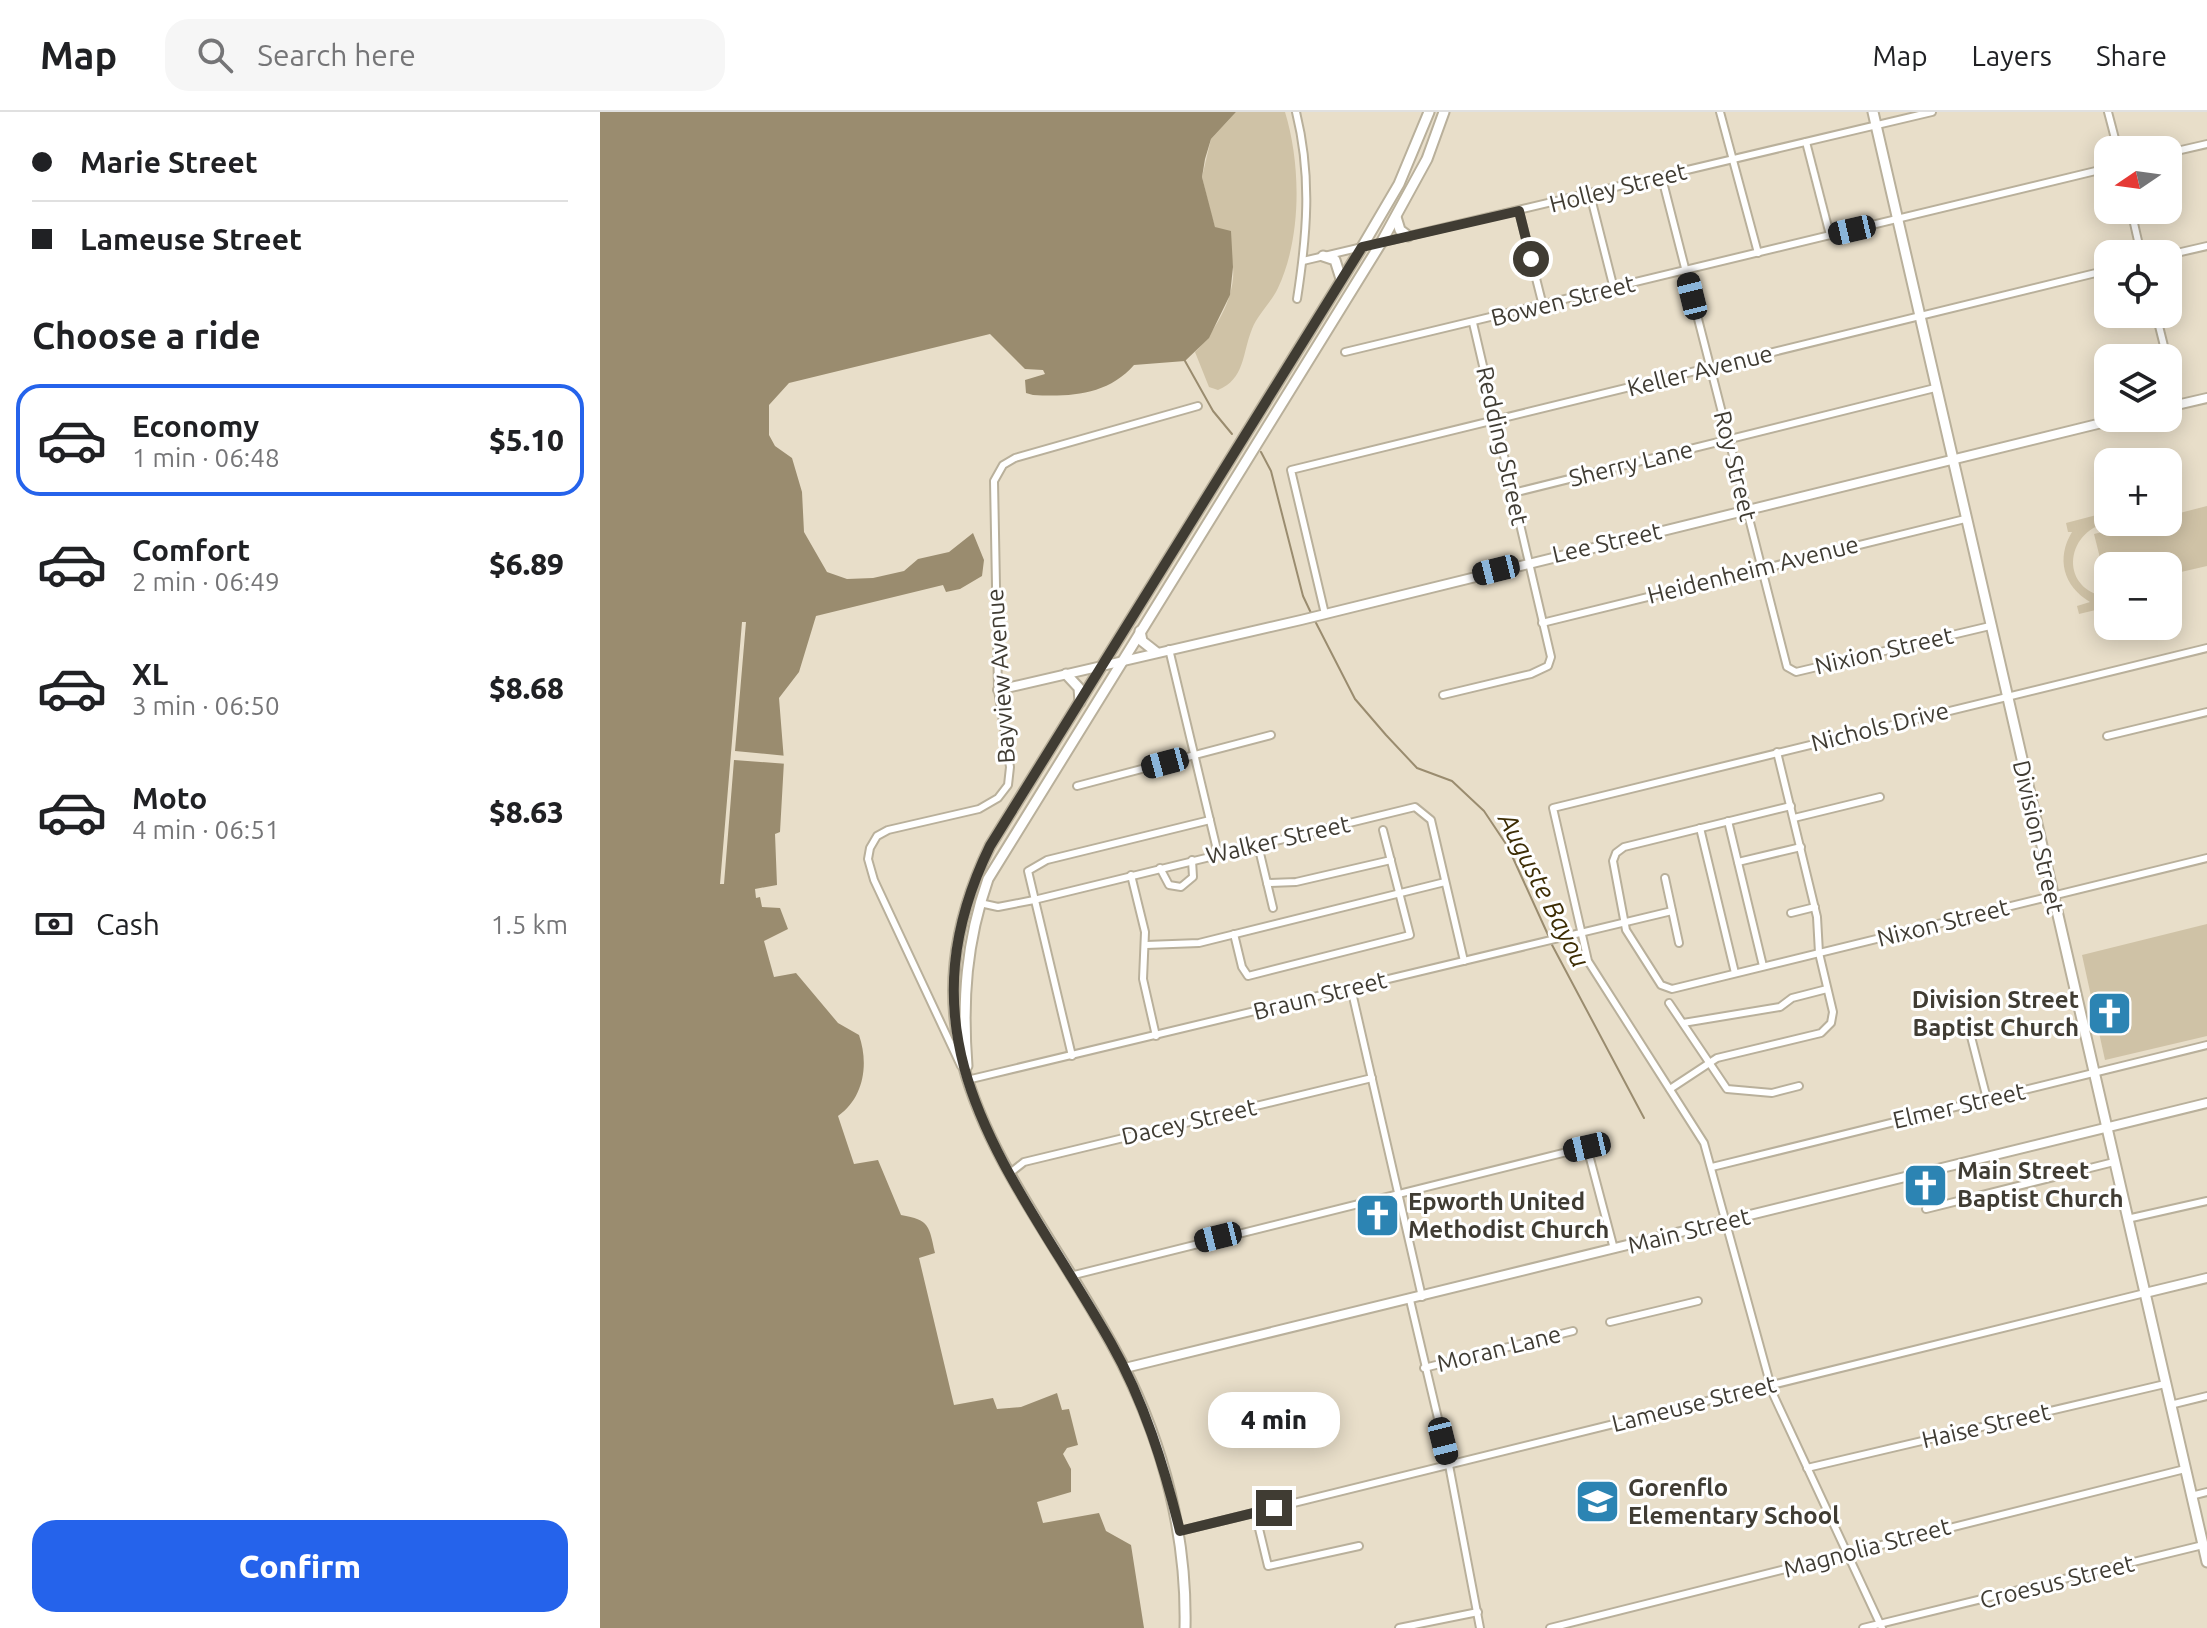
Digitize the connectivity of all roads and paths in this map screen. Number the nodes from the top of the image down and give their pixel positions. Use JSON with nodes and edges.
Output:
{"nodes":[{"id":1,"x":1296,"y":112,"type":"edge"},
{"id":2,"x":1429,"y":112,"type":"edge"},
{"id":3,"x":1444,"y":112,"type":"edge"},
{"id":4,"x":1720,"y":112,"type":"edge"},
{"id":5,"x":1873,"y":112,"type":"edge"},
{"id":6,"x":1932,"y":112,"type":"edge"},
{"id":7,"x":2108,"y":112,"type":"edge"},
{"id":8,"x":1877,"y":126,"type":"junction"},
{"id":9,"x":2114,"y":136,"type":"edge"},
{"id":10,"x":1806,"y":142,"type":"junction"},
{"id":11,"x":2207,"y":144,"type":"edge"},
{"id":12,"x":2182,"y":150,"type":"edge"},
{"id":13,"x":1732,"y":159,"type":"junction"},
{"id":14,"x":2094,"y":171,"type":"edge"},
{"id":15,"x":1662,"y":178,"type":"junction"},
{"id":16,"x":1590,"y":194,"type":"junction"},
{"id":17,"x":1519,"y":211,"type":"junction"},
{"id":18,"x":1396,"y":217,"type":"junction"},
{"id":19,"x":1896,"y":220,"type":"junction"},
{"id":20,"x":1830,"y":235,"type":"junction"},
{"id":21,"x":1408,"y":236,"type":"junction"},
{"id":22,"x":1381,"y":243,"type":"junction"},
{"id":23,"x":2207,"y":246,"type":"edge"},
{"id":24,"x":1362,"y":247,"type":"junction"},
{"id":25,"x":2182,"y":252,"type":"edge"},
{"id":26,"x":1758,"y":253,"type":"junction"},
{"id":27,"x":1323,"y":256,"type":"junction"},
{"id":28,"x":1303,"y":261,"type":"junction"},
{"id":29,"x":1686,"y":271,"type":"junction"},
{"id":30,"x":2094,"y":274,"type":"edge"},
{"id":31,"x":1341,"y":280,"type":"junction"},
{"id":32,"x":1614,"y":289,"type":"junction"},
{"id":33,"x":1297,"y":299,"type":"dead end"},
{"id":34,"x":1543,"y":306,"type":"junction"},
{"id":35,"x":1919,"y":318,"type":"junction"},
{"id":36,"x":1473,"y":323,"type":"junction"},
{"id":37,"x":1345,"y":352,"type":"dead end"},
{"id":38,"x":1710,"y":369,"type":"junction"},
{"id":39,"x":1935,"y":388,"type":"junction"},
{"id":40,"x":2207,"y":398,"type":"edge"},
{"id":41,"x":2182,"y":404,"type":"edge"},
{"id":42,"x":1198,"y":406,"type":"dead end"},
{"id":43,"x":1496,"y":420,"type":"junction"},
{"id":44,"x":2094,"y":425,"type":"edge"},
{"id":45,"x":1729,"y":439,"type":"junction"},
{"id":46,"x":1951,"y":459,"type":"junction"},
{"id":47,"x":1513,"y":493,"type":"junction"},
{"id":48,"x":1747,"y":510,"type":"junction"},
{"id":49,"x":1965,"y":519,"type":"junction"},
{"id":50,"x":1530,"y":562,"type":"junction"},
{"id":51,"x":1761,"y":567,"type":"junction"},
{"id":52,"x":1323,"y":614,"type":"junction"},
{"id":53,"x":1542,"y":623,"type":"junction"},
{"id":54,"x":1990,"y":626,"type":"junction"},
{"id":55,"x":1140,"y":631,"type":"junction"},
{"id":56,"x":2207,"y":648,"type":"edge"},
{"id":57,"x":1169,"y":649,"type":"junction"},
{"id":58,"x":1156,"y":652,"type":"junction"},
{"id":59,"x":1122,"y":660,"type":"junction"},
{"id":60,"x":1783,"y":662,"type":"joint"},
{"id":61,"x":1102,"y":665,"type":"junction"},
{"id":62,"x":1066,"y":674,"type":"junction"},
{"id":63,"x":998,"y":690,"type":"junction"},
{"id":64,"x":1443,"y":695,"type":"dead end"},
{"id":65,"x":2006,"y":697,"type":"junction"},
{"id":66,"x":1080,"y":702,"type":"junction"},
{"id":67,"x":2207,"y":712,"type":"edge"},
{"id":68,"x":1271,"y":735,"type":"dead end"},
{"id":69,"x":2107,"y":736,"type":"dead end"},
{"id":70,"x":1777,"y":752,"type":"junction"},
{"id":71,"x":1194,"y":755,"type":"junction"},
{"id":72,"x":1077,"y":786,"type":"dead end"},
{"id":73,"x":1880,"y":797,"type":"dead end"},
{"id":74,"x":1791,"y":806,"type":"junction"},
{"id":75,"x":1794,"y":818,"type":"junction"},
{"id":76,"x":1210,"y":820,"type":"junction"},
{"id":77,"x":1728,"y":821,"type":"junction"},
{"id":78,"x":1700,"y":828,"type":"junction"},
{"id":79,"x":1383,"y":830,"type":"dead end"},
{"id":80,"x":1258,"y":845,"type":"junction"},
{"id":81,"x":1801,"y":847,"type":"junction"},
{"id":82,"x":1218,"y":854,"type":"junction"},
{"id":83,"x":2207,"y":858,"type":"edge"},
{"id":84,"x":1192,"y":860,"type":"junction"},
{"id":85,"x":1391,"y":860,"type":"junction"},
{"id":86,"x":1738,"y":862,"type":"junction"},
{"id":87,"x":1160,"y":868,"type":"junction"},
{"id":88,"x":1131,"y":875,"type":"junction"},
{"id":89,"x":1665,"y":878,"type":"dead end"},
{"id":90,"x":1445,"y":882,"type":"junction"},
{"id":91,"x":1267,"y":883,"type":"junction"},
{"id":92,"x":1400,"y":893,"type":"junction"},
{"id":93,"x":2052,"y":896,"type":"junction"},
{"id":94,"x":1034,"y":900,"type":"junction"},
{"id":95,"x":980,"y":903,"type":"junction"},
{"id":96,"x":1815,"y":907,"type":"junction"},
{"id":97,"x":1273,"y":908,"type":"dead end"},
{"id":98,"x":1672,"y":911,"type":"junction"},
{"id":99,"x":1791,"y":913,"type":"dead end"},
{"id":100,"x":1625,"y":922,"type":"junction"},
{"id":101,"x":1234,"y":934,"type":"junction"},
{"id":102,"x":1581,"y":934,"type":"junction"},
{"id":103,"x":1679,"y":943,"type":"dead end"},
{"id":104,"x":1146,"y":945,"type":"junction"},
{"id":105,"x":1819,"y":953,"type":"junction"},
{"id":106,"x":1464,"y":961,"type":"junction"},
{"id":107,"x":1763,"y":966,"type":"junction"},
{"id":108,"x":1735,"y":973,"type":"junction"},
{"id":109,"x":1351,"y":988,"type":"junction"},
{"id":110,"x":1827,"y":989,"type":"junction"},
{"id":111,"x":1669,"y":1003,"type":"dead end"},
{"id":112,"x":1683,"y":1023,"type":"junction"},
{"id":113,"x":1968,"y":1025,"type":"dead end"},
{"id":114,"x":1156,"y":1036,"type":"junction"},
{"id":115,"x":2207,"y":1045,"type":"edge"},
{"id":116,"x":1072,"y":1056,"type":"junction"},
{"id":117,"x":1710,"y":1063,"type":"junction"},
{"id":118,"x":2093,"y":1073,"type":"junction"},
{"id":119,"x":1372,"y":1078,"type":"junction"},
{"id":120,"x":968,"y":1081,"type":"junction"},
{"id":121,"x":1799,"y":1086,"type":"dead end"},
{"id":122,"x":1670,"y":1089,"type":"junction"},
{"id":123,"x":1987,"y":1099,"type":"junction"},
{"id":124,"x":2207,"y":1103,"type":"edge"},
{"id":125,"x":2106,"y":1128,"type":"junction"},
{"id":126,"x":2114,"y":1162,"type":"junction"},
{"id":127,"x":1712,"y":1167,"type":"junction"},
{"id":128,"x":1009,"y":1174,"type":"junction"},
{"id":129,"x":1398,"y":1193,"type":"junction"},
{"id":130,"x":2207,"y":1201,"type":"edge"},
{"id":131,"x":1926,"y":1209,"type":"dead end"},
{"id":132,"x":2127,"y":1219,"type":"junction"},
{"id":133,"x":1725,"y":1224,"type":"junction"},
{"id":134,"x":1614,"y":1249,"type":"junction"},
{"id":135,"x":1070,"y":1276,"type":"junction"},
{"id":136,"x":2207,"y":1278,"type":"edge"},
{"id":137,"x":2145,"y":1293,"type":"junction"},
{"id":138,"x":1422,"y":1297,"type":"junction"},
{"id":139,"x":1410,"y":1300,"type":"junction"},
{"id":140,"x":1698,"y":1301,"type":"dead end"},
{"id":141,"x":1610,"y":1322,"type":"dead end"},
{"id":142,"x":1573,"y":1331,"type":"dead end"},
{"id":143,"x":1125,"y":1368,"type":"junction"},
{"id":144,"x":1424,"y":1368,"type":"junction"},
{"id":145,"x":2165,"y":1384,"type":"junction"},
{"id":146,"x":1770,"y":1385,"type":"junction"},
{"id":147,"x":2207,"y":1396,"type":"edge"},
{"id":148,"x":2170,"y":1405,"type":"junction"},
{"id":149,"x":1449,"y":1465,"type":"junction"},
{"id":150,"x":1807,"y":1468,"type":"junction"},
{"id":151,"x":2185,"y":1469,"type":"junction"},
{"id":152,"x":2207,"y":1492,"type":"edge"},
{"id":153,"x":2191,"y":1496,"type":"junction"},
{"id":154,"x":1255,"y":1512,"type":"junction"},
{"id":155,"x":1180,"y":1531,"type":"junction"},
{"id":156,"x":2203,"y":1545,"type":"junction"},
{"id":157,"x":1359,"y":1546,"type":"dead end"},
{"id":158,"x":1847,"y":1554,"type":"junction"},
{"id":159,"x":2207,"y":1562,"type":"edge"},
{"id":160,"x":1478,"y":1612,"type":"junction"},
{"id":161,"x":1881,"y":1626,"type":"edge"},
{"id":162,"x":1185,"y":1628,"type":"edge"},
{"id":163,"x":1399,"y":1628,"type":"edge"},
{"id":164,"x":1480,"y":1628,"type":"edge"},
{"id":165,"x":1550,"y":1628,"type":"edge"},
{"id":166,"x":1863,"y":1628,"type":"edge"}],
"edges":[{"from":1,"to":28,"type":"street"},
{"from":2,"to":24,"type":"main road"},
{"from":3,"to":18,"type":"main road"},
{"from":4,"to":13,"type":"street"},
{"from":5,"to":8,"type":"main road","name":"Division Street"},
{"from":6,"to":8,"type":"street","name":"Holley Street"},
{"from":7,"to":9,"type":"street"},
{"from":8,"to":10,"type":"street","name":"Holley Street"},
{"from":8,"to":19,"type":"main road","name":"Division Street"},
{"from":10,"to":13,"type":"street","name":"Holley Street"},
{"from":10,"to":20,"type":"street"},
{"from":11,"to":12,"type":"street"},
{"from":13,"to":15,"type":"street","name":"Holley Street"},
{"from":13,"to":26,"type":"street"},
{"from":14,"to":19,"type":"street","name":"Bowen Street"},
{"from":15,"to":16,"type":"street","name":"Holley Street"},
{"from":15,"to":29,"type":"street","name":"Roy Street"},
{"from":16,"to":17,"type":"street","name":"Holley Street"},
{"from":16,"to":32,"type":"street"},
{"from":17,"to":21,"type":"street","name":"Holley Street"},
{"from":17,"to":34,"type":"street"},
{"from":18,"to":21,"type":"main road"},
{"from":18,"to":22,"type":"main road"},
{"from":19,"to":20,"type":"street","name":"Bowen Street"},
{"from":19,"to":35,"type":"main road","name":"Division Street"},
{"from":20,"to":26,"type":"street","name":"Bowen Street"},
{"from":21,"to":22,"type":"street","name":"Holley Street"},
{"from":22,"to":24,"type":"street","name":"Holley Street"},
{"from":22,"to":55,"type":"main road"},
{"from":23,"to":25,"type":"street"},
{"from":24,"to":27,"type":"street","name":"Holley Street"},
{"from":24,"to":31,"type":"main road"},
{"from":26,"to":29,"type":"street","name":"Bowen Street"},
{"from":27,"to":28,"type":"street","name":"Holley Street"},
{"from":27,"to":31,"type":"main road"},
{"from":28,"to":33,"type":"street"},
{"from":29,"to":32,"type":"street","name":"Bowen Street"},
{"from":29,"to":38,"type":"street","name":"Roy Street"},
{"from":30,"to":35,"type":"street","name":"Keller Avenue"},
{"from":31,"to":61,"type":"main road"},
{"from":32,"to":34,"type":"street","name":"Bowen Street"},
{"from":34,"to":36,"type":"street","name":"Bowen Street"},
{"from":35,"to":38,"type":"street","name":"Keller Avenue"},
{"from":35,"to":39,"type":"main road","name":"Division Street"},
{"from":36,"to":37,"type":"street","name":"Bowen Street"},
{"from":36,"to":43,"type":"street","name":"Redding Street"},
{"from":38,"to":43,"type":"street","name":"Keller Avenue"},
{"from":38,"to":45,"type":"street","name":"Roy Street"},
{"from":39,"to":45,"type":"street","name":"Sherry Lane"},
{"from":39,"to":46,"type":"main road","name":"Division Street"},
{"from":40,"to":41,"type":"street"},
{"from":42,"to":63,"type":"street","name":"Bayview Avenue"},
{"from":43,"to":47,"type":"street","name":"Redding Street"},
{"from":43,"to":52,"type":"street","name":"Keller Avenue"},
{"from":44,"to":46,"type":"street","name":"Lee Street"},
{"from":45,"to":47,"type":"street","name":"Sherry Lane"},
{"from":45,"to":48,"type":"street","name":"Roy Street"},
{"from":46,"to":48,"type":"street","name":"Lee Street"},
{"from":46,"to":49,"type":"main road","name":"Division Street"},
{"from":47,"to":50,"type":"street","name":"Redding Street"},
{"from":48,"to":50,"type":"street","name":"Lee Street"},
{"from":48,"to":51,"type":"street","name":"Roy Street"},
{"from":49,"to":51,"type":"street","name":"Heidenheim Avenue"},
{"from":49,"to":54,"type":"main road","name":"Division Street"},
{"from":50,"to":52,"type":"street","name":"Lee Street"},
{"from":50,"to":53,"type":"street","name":"Redding Street"},
{"from":51,"to":53,"type":"street","name":"Heidenheim Avenue"},
{"from":51,"to":60,"type":"street","name":"Roy Street"},
{"from":52,"to":57,"type":"street","name":"Lee Street"},
{"from":53,"to":64,"type":"street","name":"Redding Street"},
{"from":54,"to":60,"type":"street","name":"Nixion Street"},
{"from":54,"to":65,"type":"main road","name":"Division Street"},
{"from":55,"to":58,"type":"main road"},
{"from":55,"to":59,"type":"main road"},
{"from":56,"to":65,"type":"street","name":"Nichols Drive"},
{"from":57,"to":58,"type":"street","name":"Lee Street"},
{"from":57,"to":71,"type":"street"},
{"from":58,"to":59,"type":"street","name":"Lee Street"},
{"from":59,"to":61,"type":"street","name":"Lee Street"},
{"from":59,"to":95,"type":"main road"},
{"from":61,"to":62,"type":"street","name":"Lee Street"},
{"from":61,"to":66,"type":"main road"},
{"from":62,"to":63,"type":"street","name":"Lee Street"},
{"from":62,"to":66,"type":"main road"},
{"from":63,"to":120,"type":"street","name":"Bayview Avenue"},
{"from":65,"to":70,"type":"street","name":"Nichols Drive"},
{"from":65,"to":93,"type":"main road","name":"Division Street"},
{"from":66,"to":120,"type":"main road"},
{"from":67,"to":69,"type":"street"},
{"from":68,"to":71,"type":"street"},
{"from":70,"to":74,"type":"street"},
{"from":70,"to":102,"type":"street","name":"Nichols Drive"},
{"from":71,"to":72,"type":"street"},
{"from":71,"to":76,"type":"street"},
{"from":73,"to":75,"type":"street"},
{"from":74,"to":75,"type":"street"},
{"from":74,"to":77,"type":"street"},
{"from":75,"to":81,"type":"street"},
{"from":76,"to":82,"type":"street"},
{"from":76,"to":94,"type":"street"},
{"from":77,"to":78,"type":"street"},
{"from":77,"to":86,"type":"street"},
{"from":78,"to":100,"type":"street"},
{"from":78,"to":108,"type":"street"},
{"from":79,"to":85,"type":"street"},
{"from":80,"to":82,"type":"street","name":"Walker Street"},
{"from":80,"to":90,"type":"street","name":"Walker Street"},
{"from":80,"to":91,"type":"street"},
{"from":81,"to":86,"type":"street"},
{"from":81,"to":96,"type":"street"},
{"from":82,"to":84,"type":"street","name":"Walker Street"},
{"from":83,"to":93,"type":"street","name":"Nixon Street"},
{"from":84,"to":87,"type":"street","name":"Walker Street"},
{"from":84,"to":87,"type":"street"},
{"from":85,"to":91,"type":"street"},
{"from":85,"to":92,"type":"street"},
{"from":86,"to":107,"type":"street"},
{"from":87,"to":88,"type":"street","name":"Walker Street"},
{"from":88,"to":94,"type":"street","name":"Walker Street"},
{"from":88,"to":104,"type":"street"},
{"from":89,"to":98,"type":"street"},
{"from":90,"to":92,"type":"street"},
{"from":90,"to":106,"type":"street","name":"Walker Street"},
{"from":91,"to":97,"type":"street"},
{"from":92,"to":101,"type":"street"},
{"from":92,"to":101,"type":"street"},
{"from":93,"to":105,"type":"street","name":"Nixon Street"},
{"from":93,"to":118,"type":"main road","name":"Division Street"},
{"from":94,"to":95,"type":"street","name":"Walker Street"},
{"from":94,"to":116,"type":"street"},
{"from":95,"to":120,"type":"main road"},
{"from":96,"to":99,"type":"street"},
{"from":96,"to":105,"type":"street"},
{"from":98,"to":100,"type":"street","name":"Braun Street"},
{"from":98,"to":103,"type":"street"},
{"from":100,"to":102,"type":"street","name":"Braun Street"},
{"from":100,"to":108,"type":"street","name":"Nixon Street"},
{"from":101,"to":104,"type":"street"},
{"from":102,"to":106,"type":"street","name":"Braun Street"},
{"from":102,"to":122,"type":"street"},
{"from":104,"to":114,"type":"street"},
{"from":105,"to":107,"type":"street","name":"Nixon Street"},
{"from":105,"to":110,"type":"street"},
{"from":106,"to":109,"type":"street","name":"Braun Street"},
{"from":107,"to":108,"type":"street","name":"Nixon Street"},
{"from":109,"to":114,"type":"street","name":"Braun Street"},
{"from":109,"to":119,"type":"street"},
{"from":110,"to":112,"type":"street"},
{"from":110,"to":117,"type":"street"},
{"from":111,"to":112,"type":"street"},
{"from":112,"to":117,"type":"street"},
{"from":113,"to":123,"type":"street"},
{"from":114,"to":116,"type":"street","name":"Braun Street"},
{"from":115,"to":118,"type":"street","name":"Elmer Street"},
{"from":116,"to":120,"type":"street","name":"Braun Street"},
{"from":117,"to":121,"type":"street"},
{"from":117,"to":122,"type":"street"},
{"from":118,"to":123,"type":"street","name":"Elmer Street"},
{"from":118,"to":125,"type":"main road","name":"Division Street"},
{"from":119,"to":128,"type":"street","name":"Dacey Street"},
{"from":119,"to":129,"type":"street"},
{"from":120,"to":128,"type":"main road","name":"Bayview Avenue"},
{"from":122,"to":127,"type":"street"},
{"from":123,"to":127,"type":"street","name":"Elmer Street"},
{"from":124,"to":125,"type":"street","name":"Main Street"},
{"from":125,"to":126,"type":"main road","name":"Division Street"},
{"from":125,"to":133,"type":"street","name":"Main Street"},
{"from":126,"to":131,"type":"street"},
{"from":126,"to":132,"type":"main road","name":"Division Street"},
{"from":127,"to":133,"type":"street"},
{"from":128,"to":135,"type":"main road","name":"Bayview Avenue"},
{"from":129,"to":134,"type":"street"},
{"from":129,"to":135,"type":"street"},
{"from":129,"to":138,"type":"street"},
{"from":130,"to":132,"type":"street"},
{"from":132,"to":137,"type":"main road","name":"Division Street"},
{"from":133,"to":134,"type":"street","name":"Main Street"},
{"from":133,"to":146,"type":"street"},
{"from":134,"to":138,"type":"street","name":"Main Street"},
{"from":135,"to":143,"type":"main road","name":"Bayview Avenue"},
{"from":136,"to":137,"type":"street","name":"Lameuse Street"},
{"from":137,"to":145,"type":"main road","name":"Division Street"},
{"from":137,"to":146,"type":"street","name":"Lameuse Street"},
{"from":138,"to":139,"type":"street","name":"Main Street"},
{"from":139,"to":143,"type":"street","name":"Main Street"},
{"from":139,"to":144,"type":"street"},
{"from":140,"to":141,"type":"street"},
{"from":142,"to":144,"type":"street","name":"Moran Lane"},
{"from":143,"to":155,"type":"main road","name":"Bayview Avenue"},
{"from":144,"to":149,"type":"street"},
{"from":145,"to":148,"type":"main road","name":"Division Street"},
{"from":145,"to":150,"type":"street","name":"Haise Street"},
{"from":146,"to":149,"type":"street","name":"Lameuse Street"},
{"from":146,"to":150,"type":"street"},
{"from":147,"to":148,"type":"street"},
{"from":148,"to":151,"type":"main road","name":"Division Street"},
{"from":149,"to":154,"type":"street","name":"Lameuse Street"},
{"from":149,"to":160,"type":"street"},
{"from":150,"to":158,"type":"street"},
{"from":151,"to":153,"type":"main road","name":"Division Street"},
{"from":151,"to":158,"type":"street","name":"Magnolia Street"},
{"from":152,"to":153,"type":"street"},
{"from":153,"to":156,"type":"main road","name":"Division Street"},
{"from":154,"to":155,"type":"street","name":"Lameuse Street"},
{"from":154,"to":157,"type":"street"},
{"from":155,"to":162,"type":"main road","name":"Bayview Avenue"},
{"from":156,"to":159,"type":"main road","name":"Division Street"},
{"from":156,"to":161,"type":"street","name":"Croesus Street"},
{"from":158,"to":161,"type":"street"},
{"from":158,"to":165,"type":"street","name":"Magnolia Street"},
{"from":160,"to":163,"type":"street"},
{"from":160,"to":164,"type":"street"},
{"from":161,"to":166,"type":"street","name":"Croesus Street"}]}
